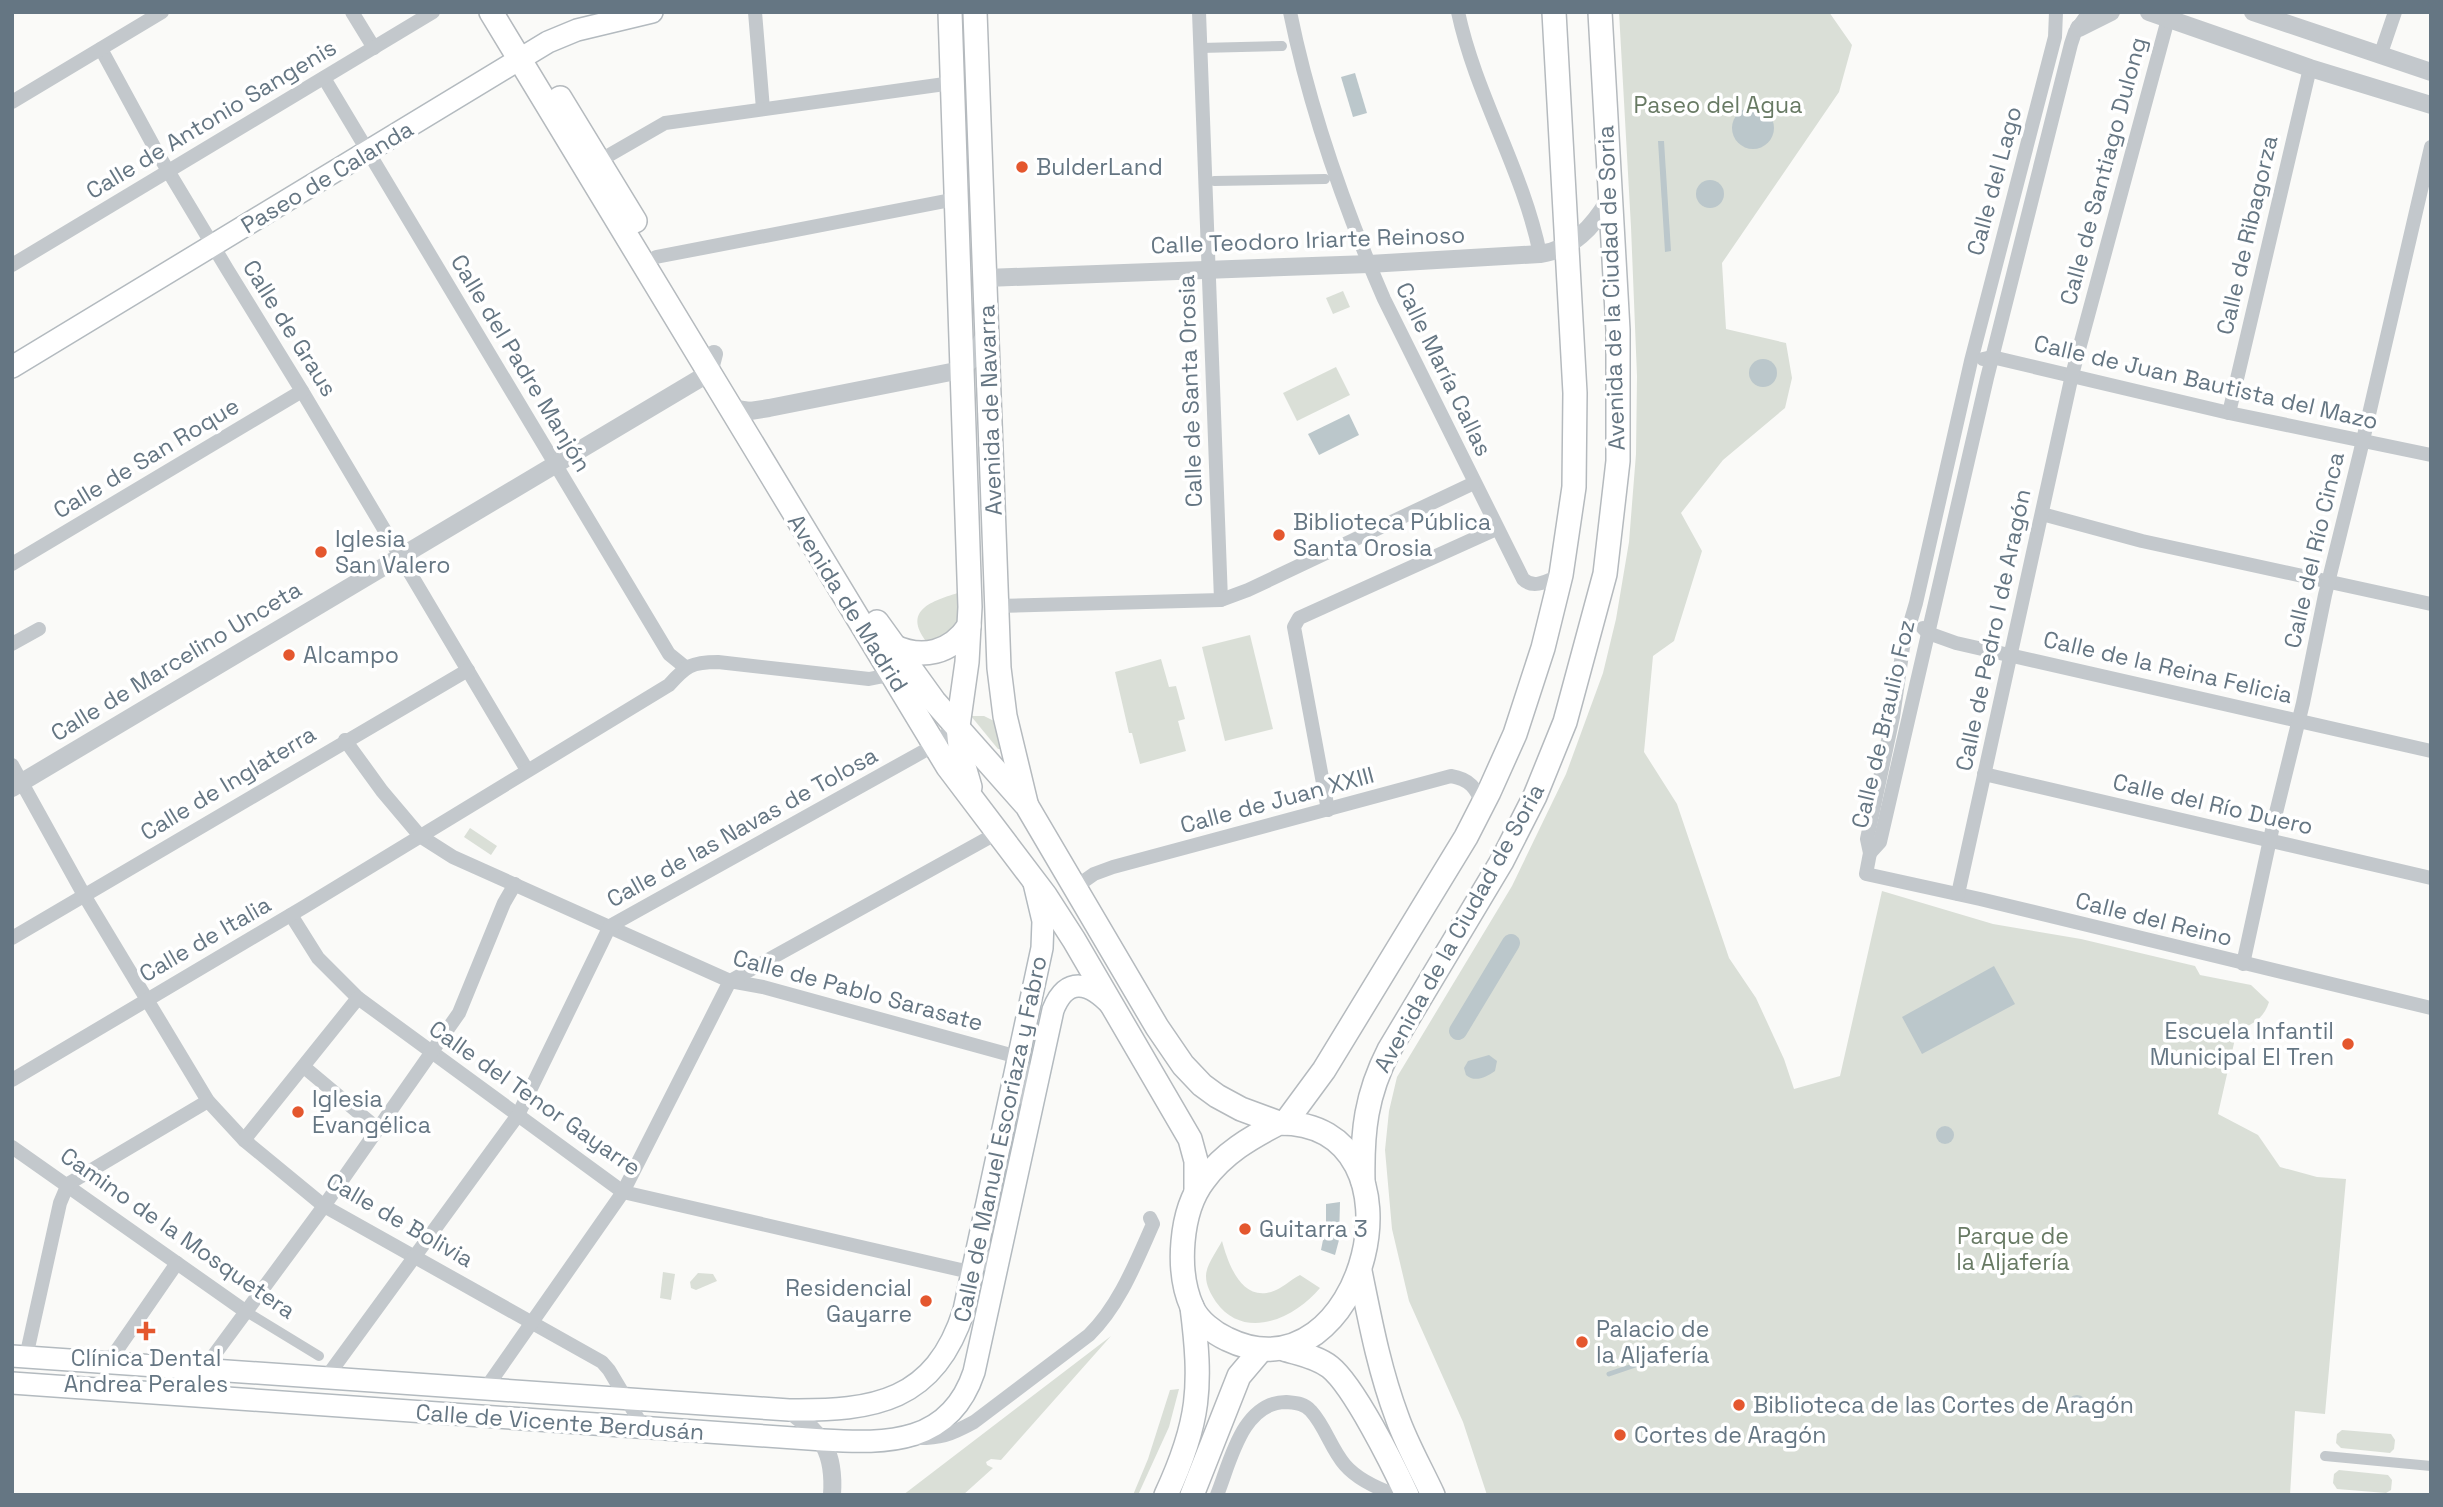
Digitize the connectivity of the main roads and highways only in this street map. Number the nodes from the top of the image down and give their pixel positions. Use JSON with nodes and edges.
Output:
{"nodes":[{"id":1,"x":491,"y":12,"type":"edge"},
{"id":2,"x":508,"y":12,"type":"edge"},
{"id":3,"x":652,"y":12,"type":"edge"},
{"id":4,"x":950,"y":12,"type":"edge"},
{"id":5,"x":975,"y":12,"type":"edge"},
{"id":6,"x":1554,"y":12,"type":"edge"},
{"id":7,"x":1600,"y":12,"type":"edge"},
{"id":8,"x":525,"y":57,"type":"junction"},
{"id":9,"x":712,"y":363,"type":"junction"},
{"id":10,"x":12,"y":367,"type":"edge"},
{"id":11,"x":740,"y":409,"type":"junction"},
{"id":12,"x":969,"y":626,"type":"junction"},
{"id":13,"x":893,"y":646,"type":"junction"},
{"id":14,"x":890,"y":671,"type":"junction"},
{"id":15,"x":958,"y":726,"type":"junction"},
{"id":16,"x":974,"y":800,"type":"junction"},
{"id":17,"x":1027,"y":806,"type":"junction"},
{"id":18,"x":1033,"y":877,"type":"junction"},
{"id":19,"x":1113,"y":1007,"type":"junction"},
{"id":20,"x":1282,"y":1123,"type":"junction"},
{"id":21,"x":1363,"y":1181,"type":"junction"},
{"id":22,"x":1196,"y":1191,"type":"junction"},
{"id":23,"x":1360,"y":1271,"type":"junction"},
{"id":24,"x":1192,"y":1307,"type":"junction"},
{"id":25,"x":1284,"y":1349,"type":"junction"},
{"id":26,"x":1261,"y":1350,"type":"junction"},
{"id":27,"x":19,"y":1357,"type":"edge"},
{"id":28,"x":12,"y":1383,"type":"edge"},
{"id":29,"x":913,"y":1386,"type":"joint"},
{"id":30,"x":954,"y":1409,"type":"joint"},
{"id":31,"x":1166,"y":1495,"type":"edge"},
{"id":32,"x":1192,"y":1495,"type":"edge"},
{"id":33,"x":1407,"y":1495,"type":"edge"},
{"id":34,"x":1433,"y":1495,"type":"edge"}],
"edges":[{"from":1,"to":8,"type":"main road","name":"Avenida de Madrid"},
{"from":2,"to":8,"type":"main road","name":"Avenida de Madrid"},
{"from":3,"to":8,"type":"main road","name":"Paseo de Calanda"},
{"from":4,"to":12,"type":"main road","name":"Avenida de Navarra"},
{"from":5,"to":17,"type":"main road","name":"Avenida de Navarra"},
{"from":6,"to":20,"type":"main road","name":"Avenida de la Ciudad de Soria"},
{"from":7,"to":21,"type":"main road","name":"Avenida de la Ciudad de Soria"},
{"from":8,"to":9,"type":"main road","name":"Avenida de Madrid"},
{"from":8,"to":9,"type":"main road","name":"Avenida de Madrid"},
{"from":8,"to":10,"type":"main road","name":"Paseo de Calanda"},
{"from":9,"to":11,"type":"main road","name":"Avenida de Madrid"},
{"from":11,"to":13,"type":"main road","name":"Avenida de Madrid"},
{"from":11,"to":14,"type":"main road","name":"Avenida de Madrid"},
{"from":12,"to":13,"type":"main road"},
{"from":12,"to":15,"type":"main road","name":"Avenida de Navarra"},
{"from":13,"to":14,"type":"main road"},
{"from":13,"to":15,"type":"main road","name":"Avenida de Madrid"},
{"from":14,"to":16,"type":"main road","name":"Avenida de Madrid"},
{"from":15,"to":16,"type":"main road","name":"Avenida de Navarra"},
{"from":15,"to":17,"type":"main road","name":"Avenida de Madrid"},
{"from":16,"to":18,"type":"main road","name":"Avenida de Madrid"},
{"from":17,"to":20,"type":"main road","name":"Avenida de Madrid"},
{"from":18,"to":19,"type":"main road","name":"Avenida de Madrid"},
{"from":18,"to":29,"type":"main road","name":"Calle de Manuel Escoriaza y Fabro"},
{"from":19,"to":22,"type":"main road","name":"Avenida de Madrid"},
{"from":19,"to":30,"type":"main road","name":"Calle de Manuel Escoriaza y Fabro"},
{"from":20,"to":21,"type":"main road"},
{"from":20,"to":22,"type":"main road"},
{"from":21,"to":23,"type":"main road"},
{"from":22,"to":24,"type":"main road"},
{"from":23,"to":25,"type":"main road"},
{"from":23,"to":34,"type":"main road"},
{"from":24,"to":26,"type":"main road"},
{"from":24,"to":31,"type":"main road"},
{"from":25,"to":26,"type":"main road"},
{"from":25,"to":33,"type":"main road"},
{"from":26,"to":32,"type":"main road"},
{"from":27,"to":29,"type":"main road","name":"Calle de Vicente Berdusán"},
{"from":28,"to":30,"type":"main road","name":"Calle de Vicente Berdusán"}]}
